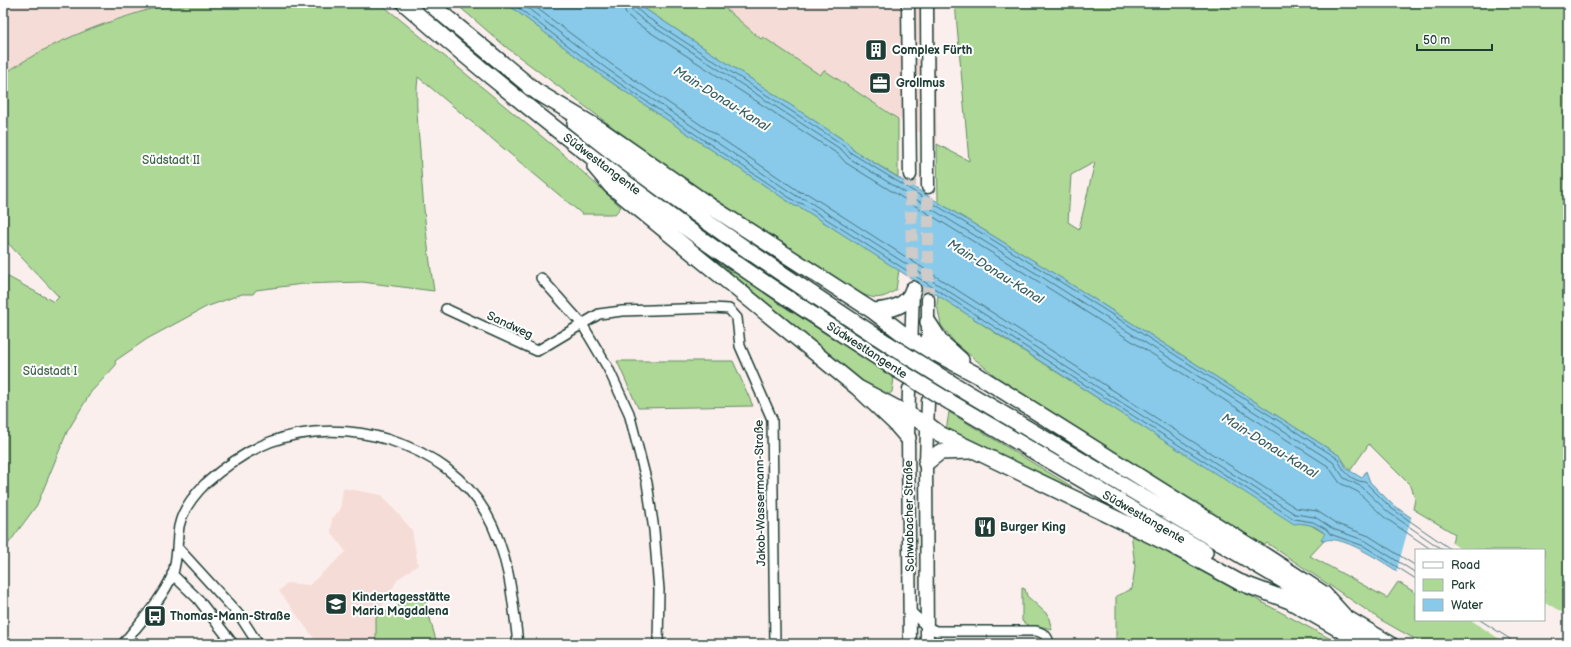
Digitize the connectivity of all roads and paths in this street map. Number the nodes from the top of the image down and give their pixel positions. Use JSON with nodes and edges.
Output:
{"nodes":[{"id":1,"x":404,"y":3,"type":"edge"},
{"id":2,"x":429,"y":3,"type":"edge"},
{"id":3,"x":908,"y":3,"type":"edge"},
{"id":4,"x":927,"y":3,"type":"edge"},
{"id":5,"x":530,"y":87,"type":"junction"},
{"id":6,"x":578,"y":146,"type":"junction"},
{"id":7,"x":910,"y":175,"type":"tunnel mouth"},
{"id":8,"x":928,"y":187,"type":"tunnel mouth"},
{"id":9,"x":541,"y":278,"type":"dead end"},
{"id":10,"x":912,"y":289,"type":"joint"},
{"id":11,"x":928,"y":299,"type":"tunnel mouth"},
{"id":12,"x":446,"y":309,"type":"dead end"},
{"id":13,"x":873,"y":311,"type":"junction"},
{"id":14,"x":928,"y":322,"type":"junction"},
{"id":15,"x":582,"y":324,"type":"junction"},
{"id":16,"x":911,"y":345,"type":"junction"},
{"id":17,"x":928,"y":354,"type":"junction"},
{"id":18,"x":979,"y":376,"type":"junction"},
{"id":19,"x":858,"y":388,"type":"junction"},
{"id":20,"x":910,"y":389,"type":"dead end"},
{"id":21,"x":928,"y":401,"type":"dead end"},
{"id":22,"x":909,"y":415,"type":"junction"},
{"id":23,"x":928,"y":425,"type":"junction"},
{"id":24,"x":908,"y":438,"type":"junction"},
{"id":25,"x":973,"y":451,"type":"junction"},
{"id":26,"x":926,"y":463,"type":"junction"},
{"id":27,"x":178,"y":548,"type":"junction"},
{"id":28,"x":172,"y":574,"type":"junction"},
{"id":29,"x":1290,"y":601,"type":"junction"},
{"id":30,"x":910,"y":611,"type":"junction"},
{"id":31,"x":1345,"y":617,"type":"junction"},
{"id":32,"x":926,"y":627,"type":"junction"},
{"id":33,"x":123,"y":644,"type":"edge"},
{"id":34,"x":233,"y":644,"type":"edge"},
{"id":35,"x":258,"y":644,"type":"edge"},
{"id":36,"x":518,"y":644,"type":"edge"},
{"id":37,"x":658,"y":644,"type":"edge"},
{"id":38,"x":774,"y":644,"type":"edge"},
{"id":39,"x":910,"y":644,"type":"edge"},
{"id":40,"x":927,"y":644,"type":"edge"},
{"id":41,"x":1050,"y":644,"type":"edge"},
{"id":42,"x":1365,"y":644,"type":"edge"},
{"id":43,"x":1390,"y":644,"type":"edge"}],
"edges":[{"from":1,"to":6,"type":"highway","name":"Südwesttangente"},
{"from":2,"to":5,"type":"highway","name":"Südwesttangente"},
{"from":3,"to":7,"type":"main road"},
{"from":4,"to":8,"type":"main road"},
{"from":5,"to":13,"type":"highway"},
{"from":5,"to":31,"type":"highway","name":"Südwesttangente","bridge":true},
{"from":6,"to":19,"type":"highway"},
{"from":6,"to":29,"type":"highway","name":"Südwesttangente","bridge":true},
{"from":9,"to":15,"type":"street"},
{"from":10,"to":13,"type":"highway"},
{"from":10,"to":16,"type":"main road"},
{"from":11,"to":14,"type":"main road"},
{"from":12,"to":15,"type":"street","name":"Sandweg"},
{"from":13,"to":16,"type":"highway"},
{"from":14,"to":17,"type":"main road"},
{"from":14,"to":18,"type":"highway"},
{"from":15,"to":37,"type":"street"},
{"from":15,"to":38,"type":"street","name":"Jakob-Wassermann-Straße"},
{"from":16,"to":17,"type":"highway"},
{"from":17,"to":18,"type":"highway"},
{"from":18,"to":31,"type":"highway"},
{"from":19,"to":22,"type":"highway"},
{"from":19,"to":24,"type":"highway"},
{"from":20,"to":22,"type":"main road","name":"Schwabacher Straße"},
{"from":21,"to":23,"type":"main road","name":"Schwabacher Straße"},
{"from":22,"to":23,"type":"highway"},
{"from":22,"to":24,"type":"main road","name":"Schwabacher Straße"},
{"from":23,"to":25,"type":"highway"},
{"from":23,"to":26,"type":"main road","name":"Schwabacher Straße"},
{"from":24,"to":30,"type":"main road","name":"Schwabacher Straße"},
{"from":25,"to":26,"type":"highway"},
{"from":25,"to":29,"type":"highway"},
{"from":26,"to":32,"type":"main road","name":"Schwabacher Straße"},
{"from":27,"to":28,"type":"street"},
{"from":27,"to":35,"type":"street"},
{"from":27,"to":36,"type":"street"},
{"from":28,"to":33,"type":"street"},
{"from":28,"to":34,"type":"street"},
{"from":29,"to":42,"type":"highway","name":"Südwesttangente"},
{"from":30,"to":32,"type":"street"},
{"from":30,"to":39,"type":"main road","name":"Schwabacher Straße"},
{"from":31,"to":43,"type":"highway","name":"Südwesttangente"},
{"from":32,"to":40,"type":"main road","name":"Schwabacher Straße"},
{"from":32,"to":41,"type":"street"}]}
